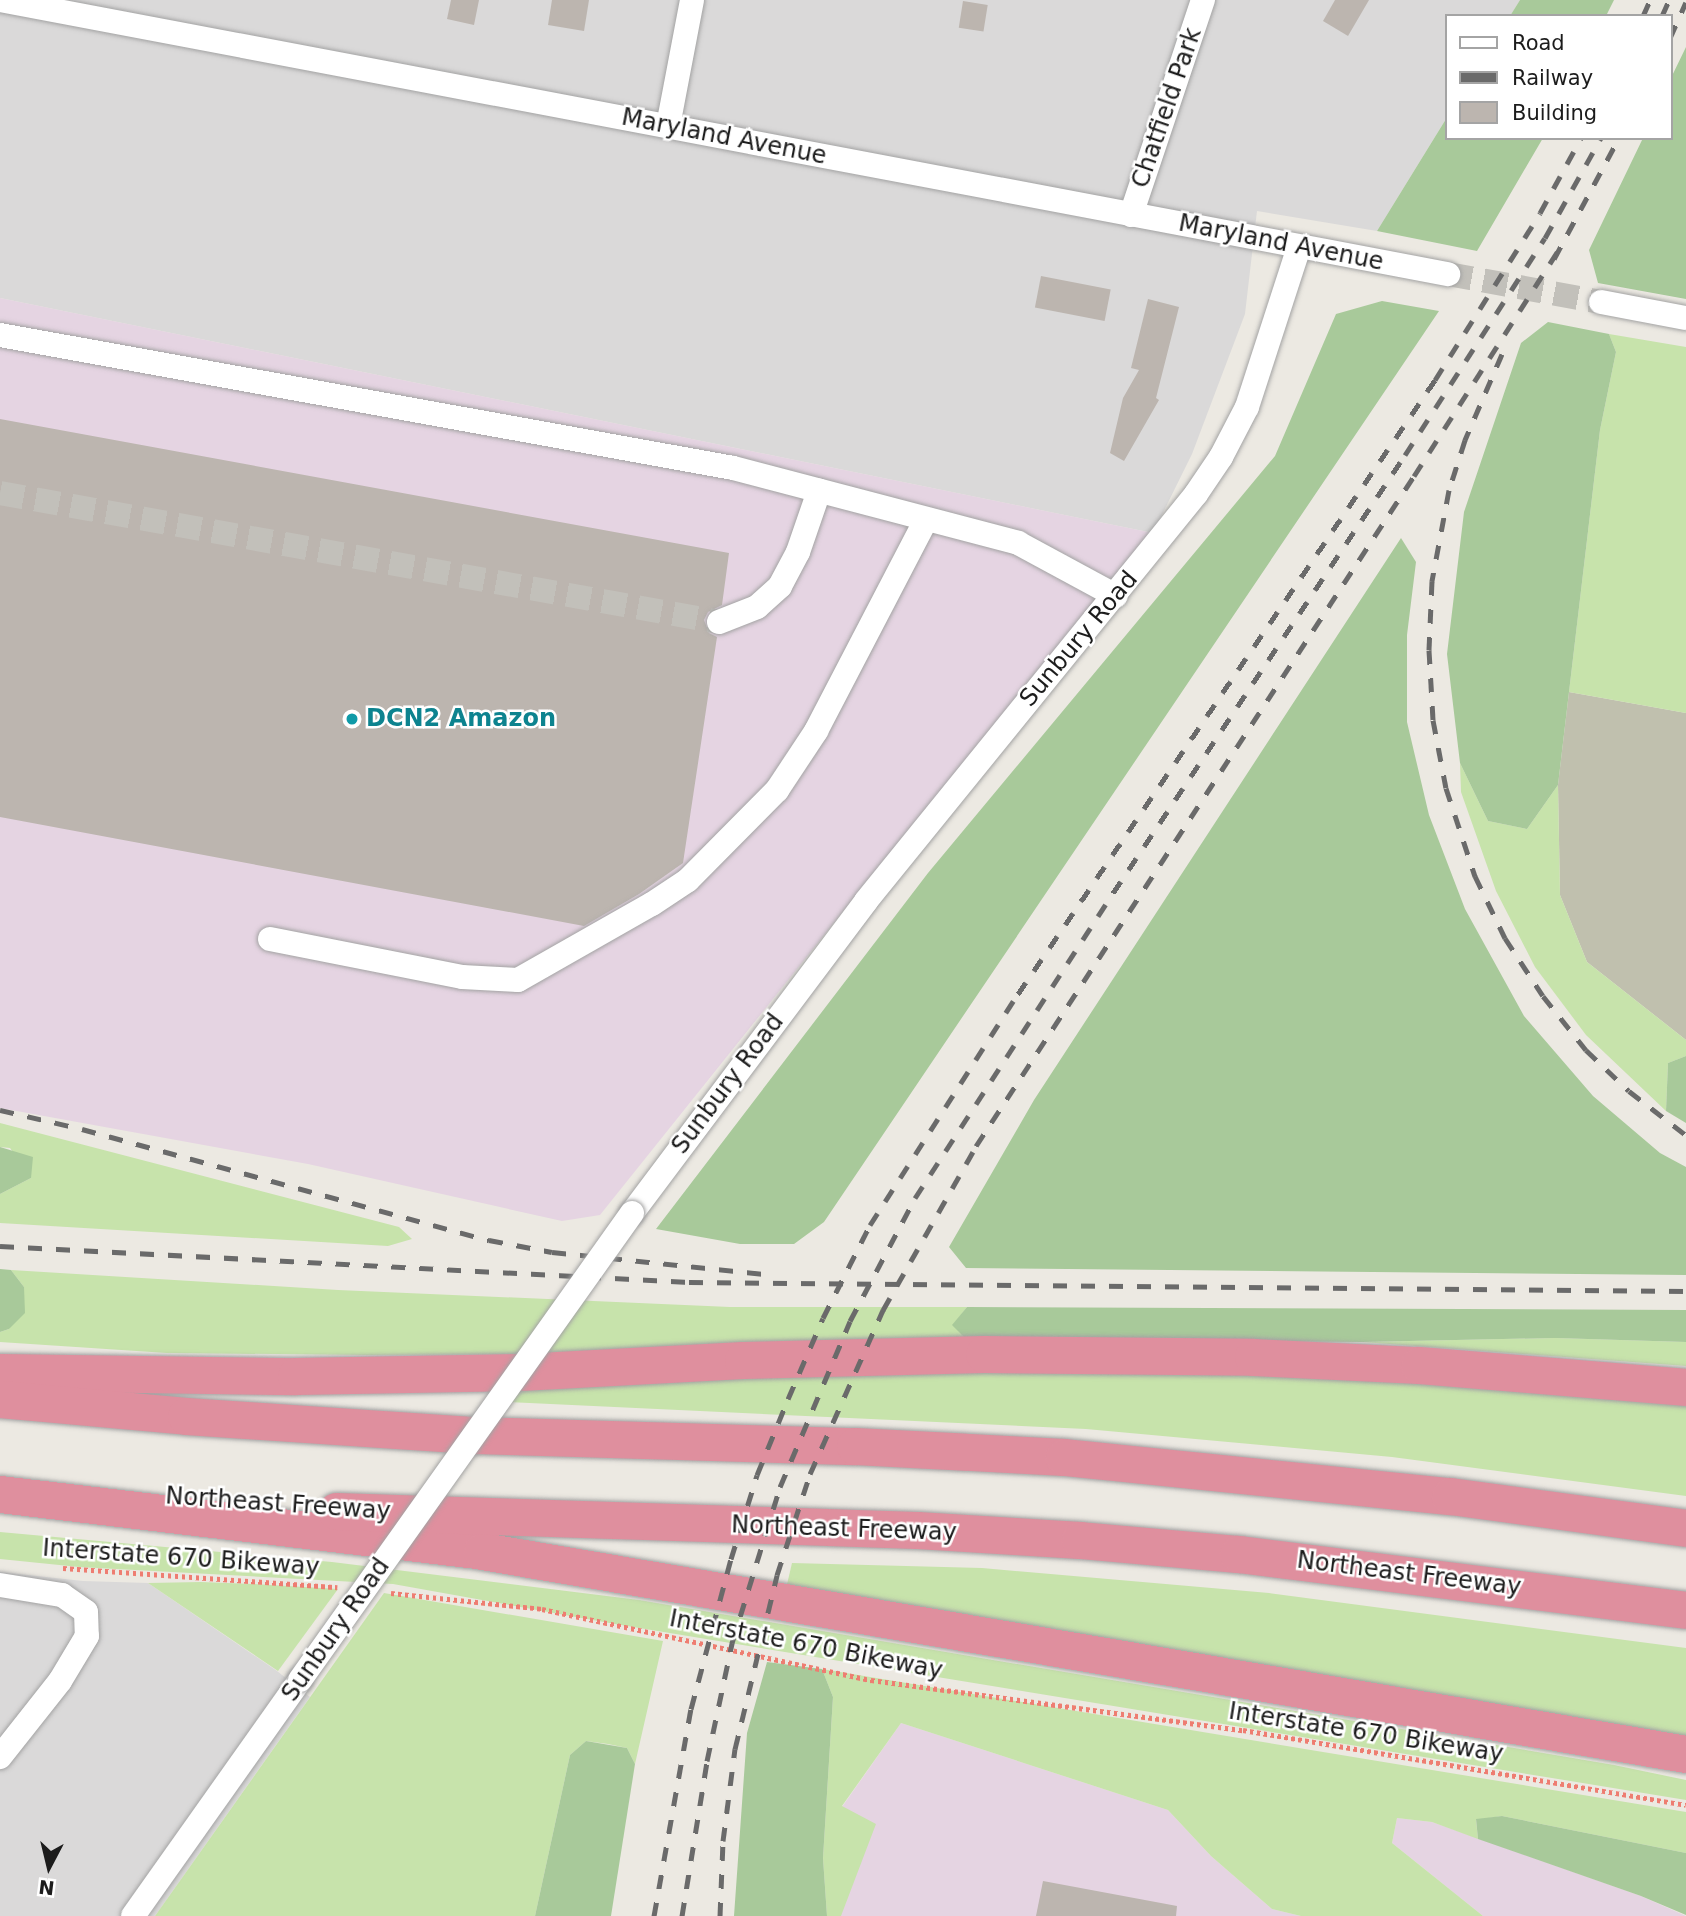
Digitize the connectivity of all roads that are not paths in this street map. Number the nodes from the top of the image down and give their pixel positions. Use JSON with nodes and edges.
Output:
{"nodes":[{"id":1,"x":0,"y":0,"type":"edge"},
{"id":2,"x":692,"y":0,"type":"edge"},
{"id":3,"x":1203,"y":0,"type":"edge"},
{"id":4,"x":668,"y":126,"type":"junction"},
{"id":5,"x":1131,"y":215,"type":"junction"},
{"id":6,"x":1299,"y":247,"type":"junction"},
{"id":7,"x":1448,"y":274,"type":"tunnel mouth"},
{"id":8,"x":1601,"y":302,"type":"tunnel mouth"},
{"id":9,"x":1686,"y":318,"type":"edge"},
{"id":10,"x":0,"y":335,"type":"edge"},
{"id":11,"x":819,"y":491,"type":"junction"},
{"id":12,"x":926,"y":520,"type":"junction"},
{"id":13,"x":1116,"y":596,"type":"junction"},
{"id":14,"x":719,"y":622,"type":"tunnel mouth"},
{"id":15,"x":270,"y":939,"type":"dead end"},
{"id":16,"x":0,"y":1372,"type":"edge"},
{"id":17,"x":1686,"y":1387,"type":"edge"},
{"id":18,"x":0,"y":1399,"type":"edge"},
{"id":19,"x":0,"y":1480,"type":"edge"},
{"id":20,"x":0,"y":1494,"type":"edge"},
{"id":21,"x":1686,"y":1528,"type":"edge"},
{"id":22,"x":0,"y":1585,"type":"edge"},
{"id":23,"x":1686,"y":1610,"type":"edge"},
{"id":24,"x":1686,"y":1754,"type":"edge"},
{"id":25,"x":0,"y":1757,"type":"edge"},
{"id":26,"x":134,"y":1916,"type":"edge"}],
"edges":[{"from":1,"to":4,"type":"street","name":"Maryland Avenue"},
{"from":2,"to":4,"type":"street"},
{"from":3,"to":5,"type":"street","name":"Chatfield Park"},
{"from":4,"to":5,"type":"street","name":"Maryland Avenue"},
{"from":5,"to":6,"type":"street","name":"Maryland Avenue"},
{"from":6,"to":7,"type":"street","name":"Maryland Avenue"},
{"from":6,"to":13,"type":"street","name":"Sunbury Road"},
{"from":8,"to":9,"type":"street"},
{"from":10,"to":11,"type":"street"},
{"from":11,"to":12,"type":"street"},
{"from":11,"to":14,"type":"street"},
{"from":12,"to":13,"type":"street"},
{"from":12,"to":15,"type":"street"},
{"from":13,"to":26,"type":"street","name":"Sunbury Road","bridge":true},
{"from":16,"to":17,"type":"highway"},
{"from":18,"to":21,"type":"highway"},
{"from":19,"to":23,"type":"highway","name":"Northeast Freeway"},
{"from":20,"to":24,"type":"highway"},
{"from":22,"to":25,"type":"street"}]}
